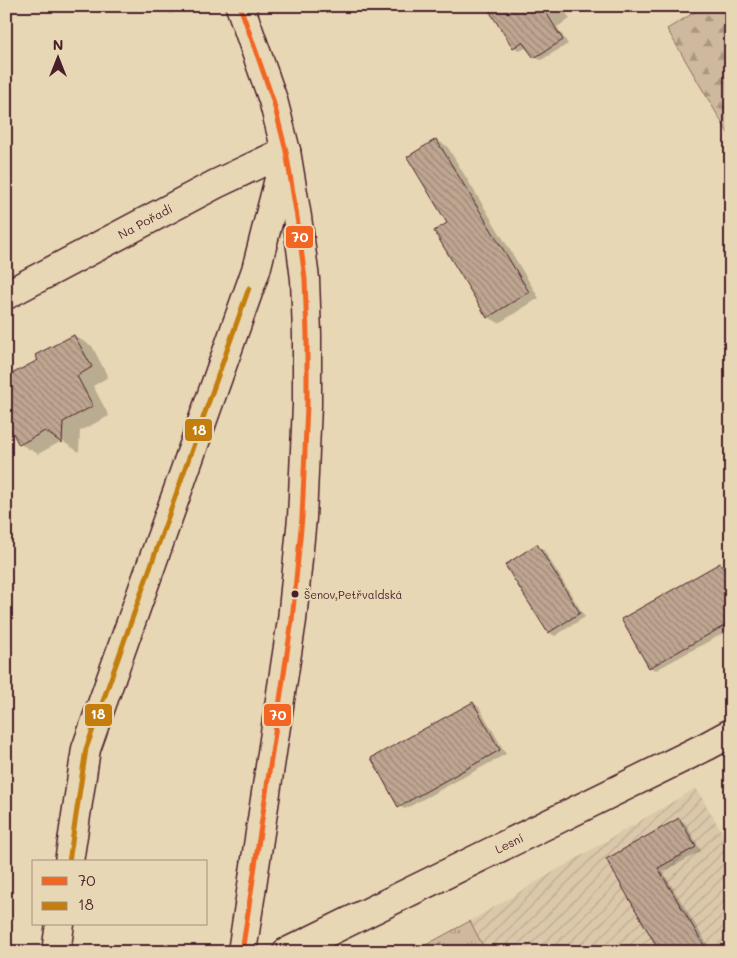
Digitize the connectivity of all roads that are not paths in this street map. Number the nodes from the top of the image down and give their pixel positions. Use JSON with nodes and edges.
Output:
{"nodes":[{"id":1,"x":240,"y":6,"type":"edge"},
{"id":2,"x":286,"y":151,"type":"junction"},
{"id":3,"x":6,"y":295,"type":"edge"},
{"id":4,"x":731,"y":733,"type":"edge"},
{"id":5,"x":70,"y":860,"type":"edge"},
{"id":6,"x":60,"y":926,"type":"edge"},
{"id":7,"x":56,"y":952,"type":"edge"},
{"id":8,"x":242,"y":952,"type":"edge"},
{"id":9,"x":286,"y":952,"type":"edge"}],
"edges":[{"from":1,"to":2,"type":"street"},
{"from":2,"to":3,"type":"street","name":"Na Pořadí"},
{"from":2,"to":5,"type":"street"},
{"from":2,"to":8,"type":"street"},
{"from":4,"to":9,"type":"street","name":"Lesní"},
{"from":6,"to":7,"type":"street"}]}
